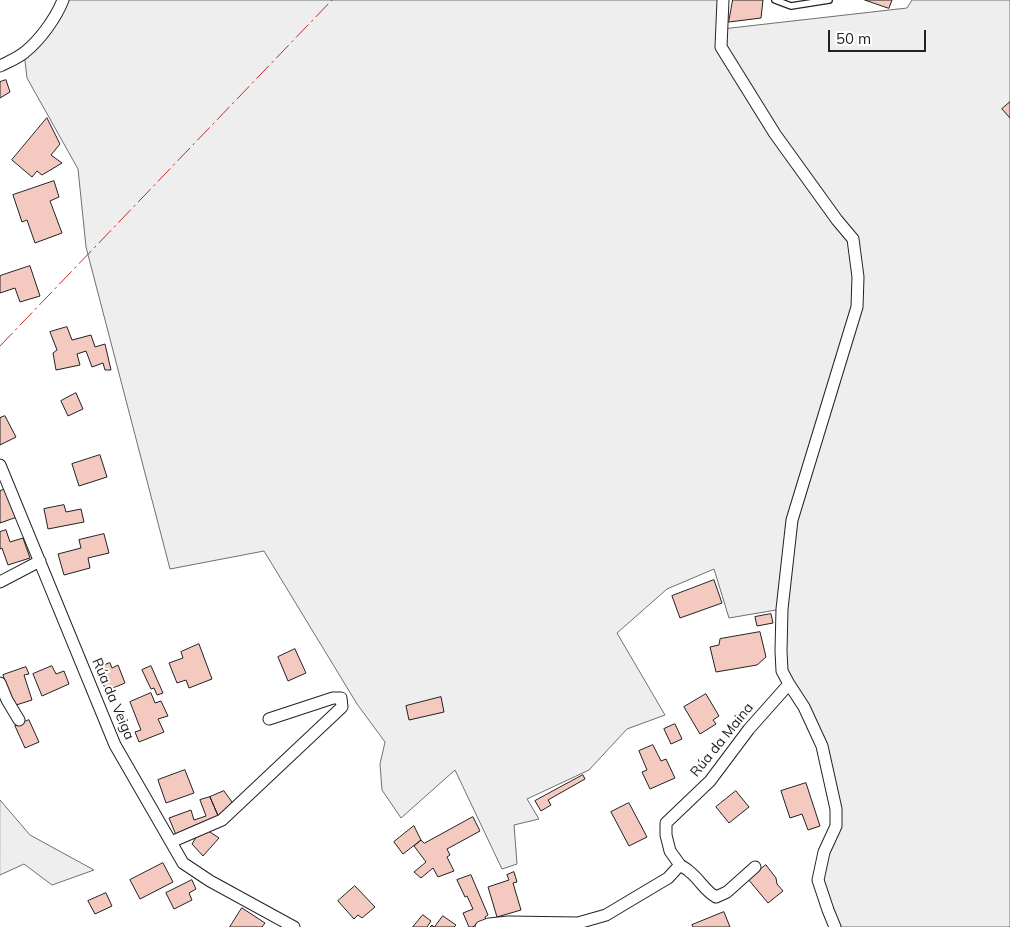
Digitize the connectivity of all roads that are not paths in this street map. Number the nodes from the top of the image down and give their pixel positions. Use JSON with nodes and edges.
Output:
{"nodes":[{"id":1,"x":63,"y":0,"type":"edge"},
{"id":2,"x":723,"y":0,"type":"edge"},
{"id":3,"x":775,"y":0,"type":"edge"},
{"id":4,"x":829,"y":0,"type":"edge"},
{"id":5,"x":0,"y":66,"type":"edge"},
{"id":6,"x":0,"y":466,"type":"edge"},
{"id":7,"x":40,"y":561,"type":"junction"},
{"id":8,"x":0,"y":582,"type":"edge"},
{"id":9,"x":0,"y":683,"type":"edge"},
{"id":10,"x":789,"y":684,"type":"junction"},
{"id":11,"x":268,"y":719,"type":"dead end"},
{"id":12,"x":20,"y":720,"type":"dead end"},
{"id":13,"x":171,"y":842,"type":"junction"},
{"id":14,"x":680,"y":865,"type":"junction"},
{"id":15,"x":755,"y":867,"type":"dead end"},
{"id":16,"x":508,"y":924,"type":"edge"},
{"id":17,"x":294,"y":927,"type":"edge"},
{"id":18,"x":481,"y":927,"type":"edge"},
{"id":19,"x":835,"y":927,"type":"edge"}],
"edges":[{"from":1,"to":5,"type":"street"},
{"from":2,"to":10,"type":"street"},
{"from":3,"to":4,"type":"lane"},
{"from":6,"to":7,"type":"street","name":"Rúa da Veiga"},
{"from":7,"to":8,"type":"street"},
{"from":7,"to":13,"type":"street","name":"Rúa da Veiga"},
{"from":9,"to":12,"type":"street"},
{"from":10,"to":14,"type":"street","name":"Rúa da Maina"},
{"from":10,"to":19,"type":"street"},
{"from":11,"to":13,"type":"street"},
{"from":13,"to":17,"type":"street","name":"Rúa da Veiga"},
{"from":14,"to":15,"type":"street","name":"Rúa da Maina"},
{"from":14,"to":16,"type":"street"},
{"from":16,"to":18,"type":"street"}]}
